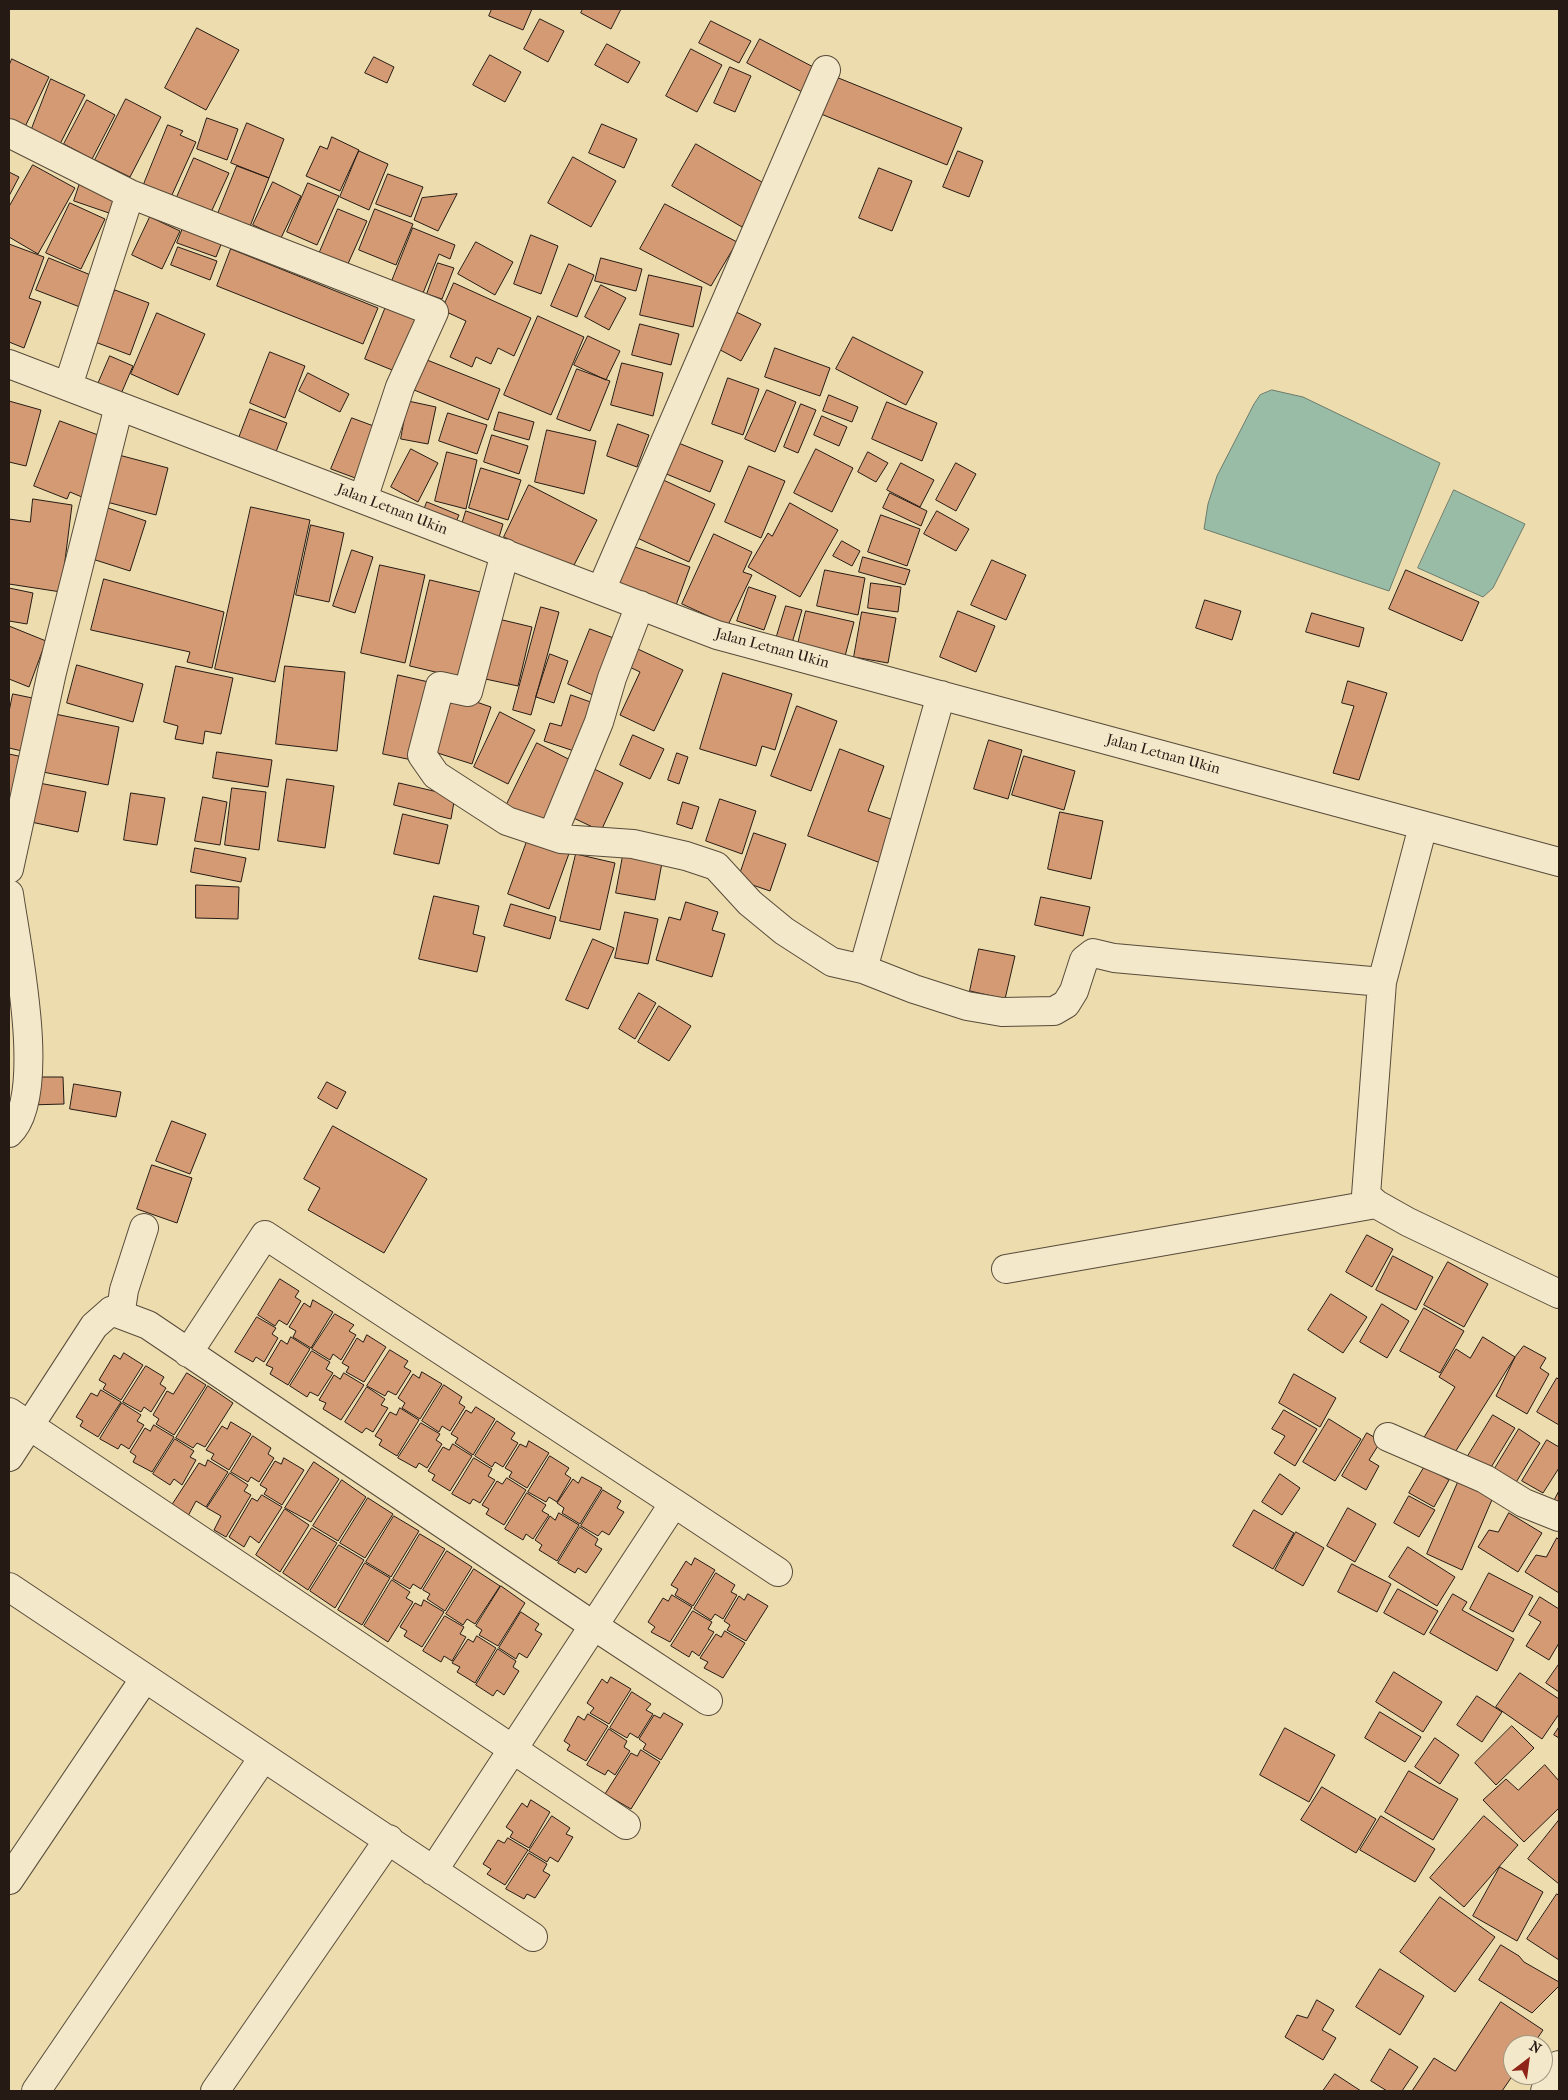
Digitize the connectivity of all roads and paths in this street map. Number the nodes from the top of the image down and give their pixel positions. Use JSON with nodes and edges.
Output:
{"nodes":[{"id":1,"x":826,"y":70,"type":"dead end"},
{"id":2,"x":9,"y":134,"type":"edge"},
{"id":3,"x":130,"y":194,"type":"junction"},
{"id":4,"x":9,"y":364,"type":"edge"},
{"id":5,"x":68,"y":386,"type":"junction"},
{"id":6,"x":119,"y":406,"type":"junction"},
{"id":7,"x":363,"y":499,"type":"junction"},
{"id":8,"x":505,"y":553,"type":"junction"},
{"id":9,"x":601,"y":590,"type":"junction"},
{"id":10,"x":640,"y":605,"type":"junction"},
{"id":11,"x":941,"y":695,"type":"junction"},
{"id":12,"x":1423,"y":826,"type":"junction"},
{"id":13,"x":552,"y":836,"type":"junction"},
{"id":14,"x":1559,"y":862,"type":"edge"},
{"id":15,"x":9,"y":869,"type":"edge"},
{"id":16,"x":9,"y":894,"type":"edge"},
{"id":17,"x":863,"y":969,"type":"junction"},
{"id":18,"x":1382,"y":982,"type":"junction"},
{"id":19,"x":9,"y":1133,"type":"edge"},
{"id":20,"x":1376,"y":1204,"type":"junction"},
{"id":21,"x":144,"y":1228,"type":"dead end"},
{"id":22,"x":1006,"y":1269,"type":"dead end"},
{"id":23,"x":1559,"y":1294,"type":"edge"},
{"id":24,"x":111,"y":1311,"type":"junction"},
{"id":25,"x":188,"y":1352,"type":"junction"},
{"id":26,"x":19,"y":1419,"type":"edge"},
{"id":27,"x":1388,"y":1437,"type":"dead end"},
{"id":28,"x":9,"y":1457,"type":"edge"},
{"id":29,"x":674,"y":1503,"type":"junction"},
{"id":30,"x":1559,"y":1517,"type":"edge"},
{"id":31,"x":778,"y":1572,"type":"dead end"},
{"id":32,"x":12,"y":1598,"type":"edge"},
{"id":33,"x":594,"y":1626,"type":"junction"},
{"id":34,"x":145,"y":1678,"type":"junction"},
{"id":35,"x":708,"y":1701,"type":"dead end"},
{"id":36,"x":512,"y":1750,"type":"junction"},
{"id":37,"x":263,"y":1758,"type":"junction"},
{"id":38,"x":626,"y":1825,"type":"dead end"},
{"id":39,"x":389,"y":1839,"type":"junction"},
{"id":40,"x":433,"y":1872,"type":"junction"},
{"id":41,"x":9,"y":1880,"type":"edge"},
{"id":42,"x":533,"y":1937,"type":"dead end"},
{"id":43,"x":1559,"y":2065,"type":"edge"},
{"id":44,"x":36,"y":2091,"type":"edge"},
{"id":45,"x":215,"y":2091,"type":"edge"},
{"id":46,"x":1545,"y":2091,"type":"edge"}],
"edges":[{"from":1,"to":9,"type":"street"},
{"from":2,"to":3,"type":"street"},
{"from":3,"to":5,"type":"street"},
{"from":3,"to":7,"type":"street"},
{"from":4,"to":5,"type":"street","name":"Jalan Letnan Ukin"},
{"from":5,"to":6,"type":"street","name":"Jalan Letnan Ukin"},
{"from":6,"to":7,"type":"street","name":"Jalan Letnan Ukin"},
{"from":6,"to":15,"type":"street"},
{"from":7,"to":8,"type":"street","name":"Jalan Letnan Ukin"},
{"from":8,"to":9,"type":"street","name":"Jalan Letnan Ukin"},
{"from":8,"to":13,"type":"street"},
{"from":9,"to":10,"type":"street","name":"Jalan Letnan Ukin"},
{"from":10,"to":11,"type":"street","name":"Jalan Letnan Ukin"},
{"from":10,"to":13,"type":"street"},
{"from":11,"to":12,"type":"street","name":"Jalan Letnan Ukin"},
{"from":11,"to":17,"type":"street"},
{"from":12,"to":14,"type":"street","name":"Jalan Letnan Ukin"},
{"from":12,"to":18,"type":"street"},
{"from":13,"to":17,"type":"street"},
{"from":16,"to":19,"type":"street"},
{"from":17,"to":18,"type":"street"},
{"from":18,"to":20,"type":"street"},
{"from":20,"to":22,"type":"street"},
{"from":20,"to":23,"type":"street"},
{"from":21,"to":24,"type":"street"},
{"from":24,"to":25,"type":"street"},
{"from":24,"to":26,"type":"street"},
{"from":25,"to":29,"type":"street"},
{"from":25,"to":33,"type":"street"},
{"from":26,"to":28,"type":"street"},
{"from":26,"to":36,"type":"street"},
{"from":27,"to":30,"type":"street"},
{"from":29,"to":31,"type":"street"},
{"from":29,"to":33,"type":"street"},
{"from":32,"to":34,"type":"street"},
{"from":33,"to":35,"type":"street"},
{"from":33,"to":36,"type":"street"},
{"from":34,"to":37,"type":"street"},
{"from":34,"to":41,"type":"street"},
{"from":36,"to":38,"type":"street"},
{"from":36,"to":40,"type":"street"},
{"from":37,"to":39,"type":"street"},
{"from":37,"to":44,"type":"street"},
{"from":39,"to":40,"type":"street"},
{"from":39,"to":45,"type":"street"},
{"from":40,"to":42,"type":"street"},
{"from":43,"to":46,"type":"street"}]}
